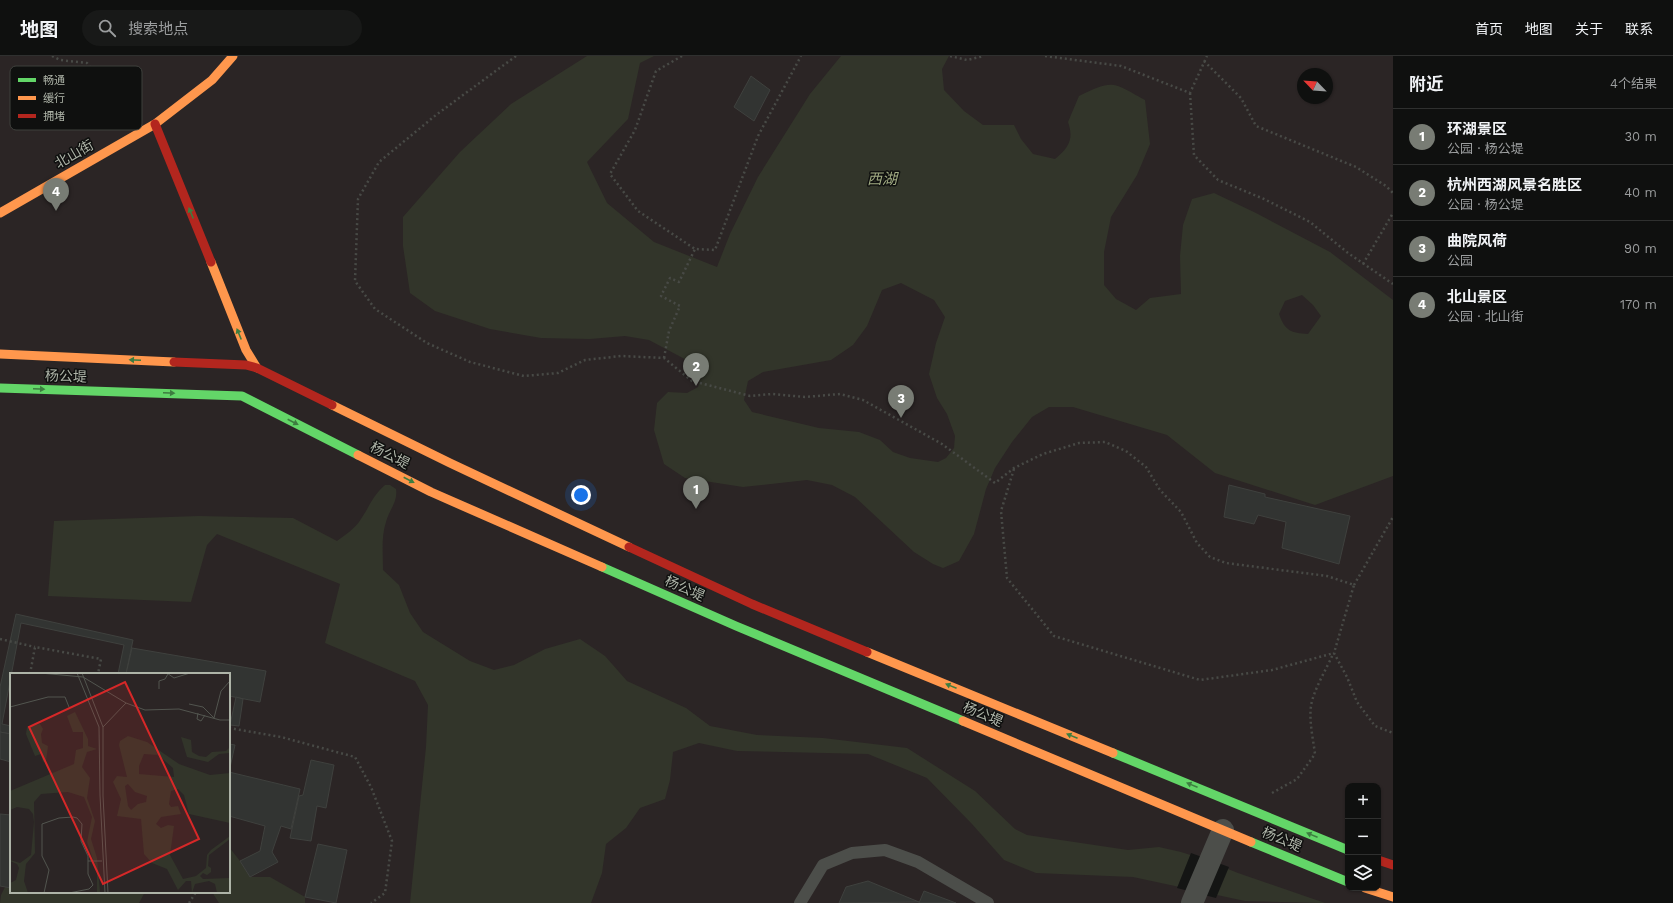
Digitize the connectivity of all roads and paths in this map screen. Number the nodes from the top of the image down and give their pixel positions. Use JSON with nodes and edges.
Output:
{"nodes":[{"id":1,"x":52,"y":56,"type":"edge"},
{"id":2,"x":232,"y":56,"type":"edge"},
{"id":3,"x":516,"y":56,"type":"edge"},
{"id":4,"x":682,"y":56,"type":"edge"},
{"id":5,"x":801,"y":56,"type":"edge"},
{"id":6,"x":950,"y":56,"type":"edge"},
{"id":7,"x":984,"y":56,"type":"edge"},
{"id":8,"x":1045,"y":56,"type":"edge"},
{"id":9,"x":1207,"y":56,"type":"edge"},
{"id":10,"x":1204,"y":61,"type":"junction"},
{"id":11,"x":89,"y":66,"type":"edge"},
{"id":12,"x":1190,"y":93,"type":"junction"},
{"id":13,"x":156,"y":124,"type":"junction"},
{"id":14,"x":142,"y":126,"type":"edge"},
{"id":15,"x":146,"y":129,"type":"junction"},
{"id":16,"x":1393,"y":193,"type":"edge"},
{"id":17,"x":0,"y":213,"type":"edge"},
{"id":18,"x":1393,"y":213,"type":"edge"},
{"id":19,"x":695,"y":249,"type":"junction"},
{"id":20,"x":1363,"y":264,"type":"junction"},
{"id":21,"x":1393,"y":284,"type":"edge"},
{"id":22,"x":0,"y":354,"type":"edge"},
{"id":23,"x":664,"y":358,"type":"junction"},
{"id":24,"x":257,"y":368,"type":"junction"},
{"id":25,"x":0,"y":388,"type":"edge"},
{"id":26,"x":1014,"y":468,"type":"junction"},
{"id":27,"x":1393,"y":517,"type":"edge"},
{"id":28,"x":1354,"y":585,"type":"junction"},
{"id":29,"x":0,"y":639,"type":"edge"},
{"id":30,"x":35,"y":647,"type":"junction"},
{"id":31,"x":1334,"y":654,"type":"junction"},
{"id":32,"x":30,"y":673,"type":"edge"},
{"id":33,"x":98,"y":673,"type":"edge"},
{"id":34,"x":230,"y":728,"type":"edge"},
{"id":35,"x":1393,"y":733,"type":"edge"},
{"id":36,"x":1256,"y":812,"type":"junction"},
{"id":37,"x":1223,"y":830,"type":"junction"},
{"id":38,"x":1345,"y":849,"type":"edge"},
{"id":39,"x":1381,"y":861,"type":"edge"},
{"id":40,"x":1393,"y":865,"type":"edge"},
{"id":41,"x":1345,"y":881,"type":"edge"},
{"id":42,"x":1374,"y":891,"type":"edge"},
{"id":43,"x":195,"y":893,"type":"edge"},
{"id":44,"x":1393,"y":897,"type":"edge"},
{"id":45,"x":189,"y":903,"type":"edge"},
{"id":46,"x":371,"y":903,"type":"edge"},
{"id":47,"x":800,"y":903,"type":"edge"},
{"id":48,"x":988,"y":903,"type":"edge"},
{"id":49,"x":1192,"y":903,"type":"edge"}],
"edges":[{"from":1,"to":11,"type":"path"},
{"from":2,"to":13,"type":"main road","name":"北山街"},
{"from":3,"to":23,"type":"path"},
{"from":4,"to":19,"type":"path"},
{"from":5,"to":19,"type":"path"},
{"from":6,"to":7,"type":"path"},
{"from":8,"to":12,"type":"path"},
{"from":9,"to":10,"type":"path"},
{"from":10,"to":12,"type":"path"},
{"from":10,"to":16,"type":"path"},
{"from":12,"to":20,"type":"path"},
{"from":13,"to":15,"type":"main road","name":"北山街"},
{"from":24,"to":13,"type":"main road","one_way":true},
{"from":14,"to":15,"type":"path"},
{"from":15,"to":17,"type":"main road","name":"北山街"},
{"from":18,"to":20,"type":"path"},
{"from":19,"to":23,"type":"path"},
{"from":20,"to":21,"type":"path"},
{"from":24,"to":22,"type":"main road","name":"杨公堤","one_way":true},
{"from":23,"to":26,"type":"path"},
{"from":36,"to":24,"type":"main road","name":"杨公堤","one_way":true},
{"from":25,"to":37,"type":"main road","name":"杨公堤","one_way":true},
{"from":26,"to":28,"type":"path"},
{"from":26,"to":31,"type":"path"},
{"from":27,"to":28,"type":"path"},
{"from":28,"to":31,"type":"path"},
{"from":29,"to":30,"type":"path"},
{"from":30,"to":32,"type":"path"},
{"from":30,"to":33,"type":"path"},
{"from":31,"to":35,"type":"path"},
{"from":31,"to":36,"type":"path"},
{"from":34,"to":46,"type":"path"},
{"from":38,"to":36,"type":"main road","name":"杨公堤","one_way":true},
{"from":37,"to":41,"type":"main road","name":"杨公堤"},
{"from":37,"to":49,"type":"street"},
{"from":39,"to":40,"type":"main road"},
{"from":42,"to":44,"type":"main road"},
{"from":43,"to":45,"type":"path"},
{"from":47,"to":48,"type":"lane"}]}
